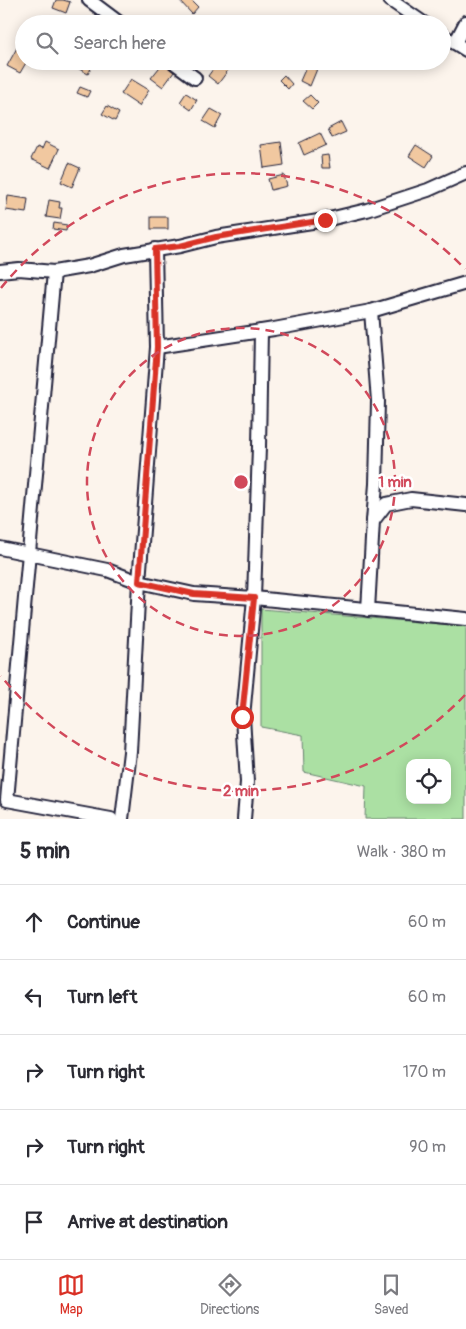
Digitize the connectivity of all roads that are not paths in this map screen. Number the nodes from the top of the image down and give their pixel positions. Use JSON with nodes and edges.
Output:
{"nodes":[{"id":1,"x":89,"y":0,"type":"edge"},
{"id":2,"x":390,"y":0,"type":"edge"},
{"id":3,"x":109,"y":15,"type":"edge"},
{"id":4,"x":412,"y":15,"type":"edge"},
{"id":5,"x":466,"y":22,"type":"edge"},
{"id":6,"x":451,"y":41,"type":"edge"},
{"id":7,"x":454,"y":43,"type":"junction"},
{"id":8,"x":466,"y":50,"type":"edge"},
{"id":9,"x":184,"y":70,"type":"edge"},
{"id":10,"x":195,"y":78,"type":"dead end"},
{"id":11,"x":466,"y":173,"type":"edge"},
{"id":12,"x":155,"y":249,"type":"junction"},
{"id":13,"x":0,"y":271,"type":"edge"},
{"id":14,"x":54,"y":272,"type":"junction"},
{"id":15,"x":466,"y":283,"type":"edge"},
{"id":16,"x":370,"y":311,"type":"junction"},
{"id":17,"x":261,"y":332,"type":"junction"},
{"id":18,"x":157,"y":347,"type":"junction"},
{"id":19,"x":466,"y":505,"type":"edge"},
{"id":20,"x":372,"y":521,"type":"junction"},
{"id":21,"x":0,"y":548,"type":"edge"},
{"id":22,"x":29,"y":553,"type":"junction"},
{"id":23,"x":139,"y":582,"type":"junction"},
{"id":24,"x":254,"y":598,"type":"junction"},
{"id":25,"x":368,"y":610,"type":"junction"},
{"id":26,"x":466,"y":618,"type":"edge"},
{"id":27,"x":4,"y":800,"type":"edge"},
{"id":28,"x":111,"y":819,"type":"edge"},
{"id":29,"x":122,"y":819,"type":"edge"},
{"id":30,"x":244,"y":819,"type":"edge"}],
"edges":[{"from":1,"to":3,"type":"street"},
{"from":2,"to":4,"type":"street"},
{"from":5,"to":7,"type":"street"},
{"from":6,"to":7,"type":"street"},
{"from":7,"to":8,"type":"street"},
{"from":9,"to":10,"type":"street"},
{"from":11,"to":12,"type":"street"},
{"from":12,"to":14,"type":"street"},
{"from":12,"to":18,"type":"street"},
{"from":13,"to":14,"type":"street"},
{"from":14,"to":22,"type":"street"},
{"from":15,"to":16,"type":"street"},
{"from":16,"to":17,"type":"street"},
{"from":16,"to":20,"type":"street"},
{"from":17,"to":18,"type":"street"},
{"from":17,"to":24,"type":"street"},
{"from":18,"to":23,"type":"street"},
{"from":19,"to":20,"type":"street"},
{"from":20,"to":25,"type":"street"},
{"from":21,"to":22,"type":"street"},
{"from":22,"to":23,"type":"street"},
{"from":22,"to":27,"type":"street"},
{"from":23,"to":24,"type":"street"},
{"from":23,"to":29,"type":"street"},
{"from":24,"to":25,"type":"street"},
{"from":24,"to":30,"type":"street"},
{"from":25,"to":26,"type":"street"},
{"from":27,"to":28,"type":"street"}]}
